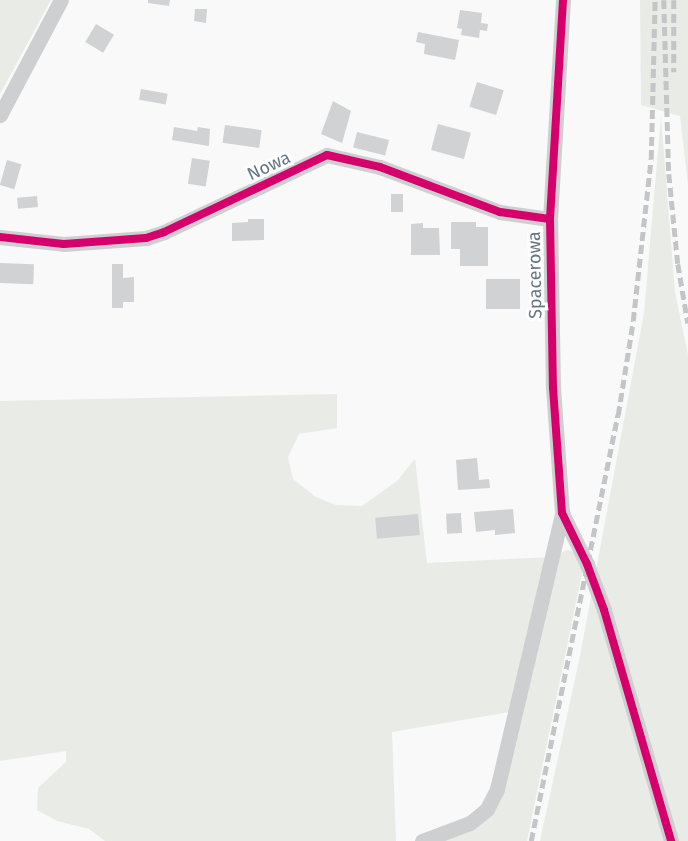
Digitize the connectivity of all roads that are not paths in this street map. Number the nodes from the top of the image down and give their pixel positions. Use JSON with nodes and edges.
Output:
{"nodes":[{"id":1,"x":61,"y":0,"type":"edge"},
{"id":2,"x":563,"y":0,"type":"edge"},
{"id":3,"x":0,"y":115,"type":"edge"},
{"id":4,"x":549,"y":219,"type":"junction"},
{"id":5,"x":0,"y":237,"type":"edge"},
{"id":6,"x":562,"y":513,"type":"junction"},
{"id":7,"x":422,"y":841,"type":"edge"},
{"id":8,"x":671,"y":841,"type":"edge"}],
"edges":[{"from":1,"to":3,"type":"street"},
{"from":2,"to":4,"type":"street","name":"Spacerowa"},
{"from":4,"to":5,"type":"street","name":"Nowa"},
{"from":4,"to":6,"type":"street","name":"Spacerowa"},
{"from":6,"to":7,"type":"street","name":"Spacerowa"},
{"from":6,"to":8,"type":"street"}]}
